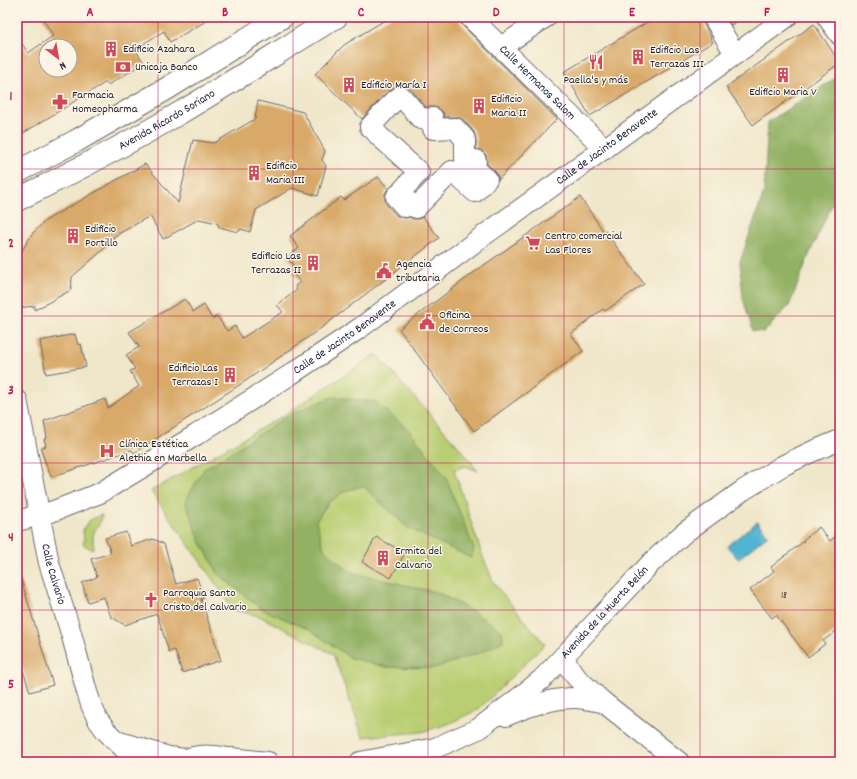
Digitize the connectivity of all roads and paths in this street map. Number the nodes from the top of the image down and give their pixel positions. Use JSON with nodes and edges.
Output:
{"nodes":[{"id":1,"x":282,"y":17,"type":"edge"},
{"id":2,"x":336,"y":17,"type":"edge"},
{"id":3,"x":470,"y":17,"type":"edge"},
{"id":4,"x":546,"y":17,"type":"edge"},
{"id":5,"x":713,"y":17,"type":"edge"},
{"id":6,"x":788,"y":17,"type":"edge"},
{"id":7,"x":827,"y":17,"type":"edge"},
{"id":8,"x":318,"y":25,"type":"edge"},
{"id":9,"x":840,"y":35,"type":"edge"},
{"id":10,"x":501,"y":46,"type":"junction"},
{"id":11,"x":735,"y":54,"type":"junction"},
{"id":12,"x":605,"y":149,"type":"junction"},
{"id":13,"x":17,"y":172,"type":"edge"},
{"id":14,"x":419,"y":172,"type":"joint"},
{"id":15,"x":17,"y":200,"type":"edge"},
{"id":16,"x":17,"y":400,"type":"edge"},
{"id":17,"x":840,"y":440,"type":"edge"},
{"id":18,"x":39,"y":515,"type":"junction"},
{"id":19,"x":17,"y":521,"type":"edge"},
{"id":20,"x":564,"y":656,"type":"junction"},
{"id":21,"x":603,"y":702,"type":"junction"},
{"id":22,"x":478,"y":729,"type":"junction"},
{"id":23,"x":114,"y":740,"type":"junction"},
{"id":24,"x":235,"y":760,"type":"edge"},
{"id":25,"x":182,"y":761,"type":"edge"},
{"id":26,"x":138,"y":762,"type":"edge"},
{"id":27,"x":268,"y":762,"type":"edge"},
{"id":28,"x":360,"y":762,"type":"edge"},
{"id":29,"x":679,"y":762,"type":"edge"}],
"edges":[{"from":1,"to":13,"type":"main road"},
{"from":2,"to":8,"type":"main road","name":"Avenida Ricardo Soriano"},
{"from":3,"to":10,"type":"street","name":"Calle Hermanos Salom"},
{"from":4,"to":10,"type":"street"},
{"from":5,"to":11,"type":"street"},
{"from":6,"to":11,"type":"street","name":"Calle de Jacinto Benavente"},
{"from":7,"to":9,"type":"street"},
{"from":8,"to":15,"type":"main road","name":"Avenida Ricardo Soriano"},
{"from":10,"to":12,"type":"street","name":"Calle Hermanos Salom"},
{"from":11,"to":12,"type":"street","name":"Calle de Jacinto Benavente"},
{"from":12,"to":18,"type":"street","name":"Calle de Jacinto Benavente"},
{"from":14,"to":14,"type":"street"},
{"from":16,"to":18,"type":"street","name":"Calle Calvario"},
{"from":17,"to":20,"type":"street","name":"Avenida de la Huerta Belón"},
{"from":18,"to":19,"type":"street","name":"Calle de Jacinto Benavente"},
{"from":18,"to":23,"type":"street","name":"Calle Calvario"},
{"from":20,"to":21,"type":"street"},
{"from":20,"to":22,"type":"street","name":"Avenida de la Huerta Belón"},
{"from":21,"to":22,"type":"street"},
{"from":21,"to":29,"type":"street"},
{"from":22,"to":28,"type":"street","name":"Avenida de la Huerta Belón"},
{"from":23,"to":25,"type":"street"},
{"from":23,"to":26,"type":"street","name":"Calle Calvario"},
{"from":24,"to":25,"type":"street"},
{"from":24,"to":27,"type":"street"}]}
